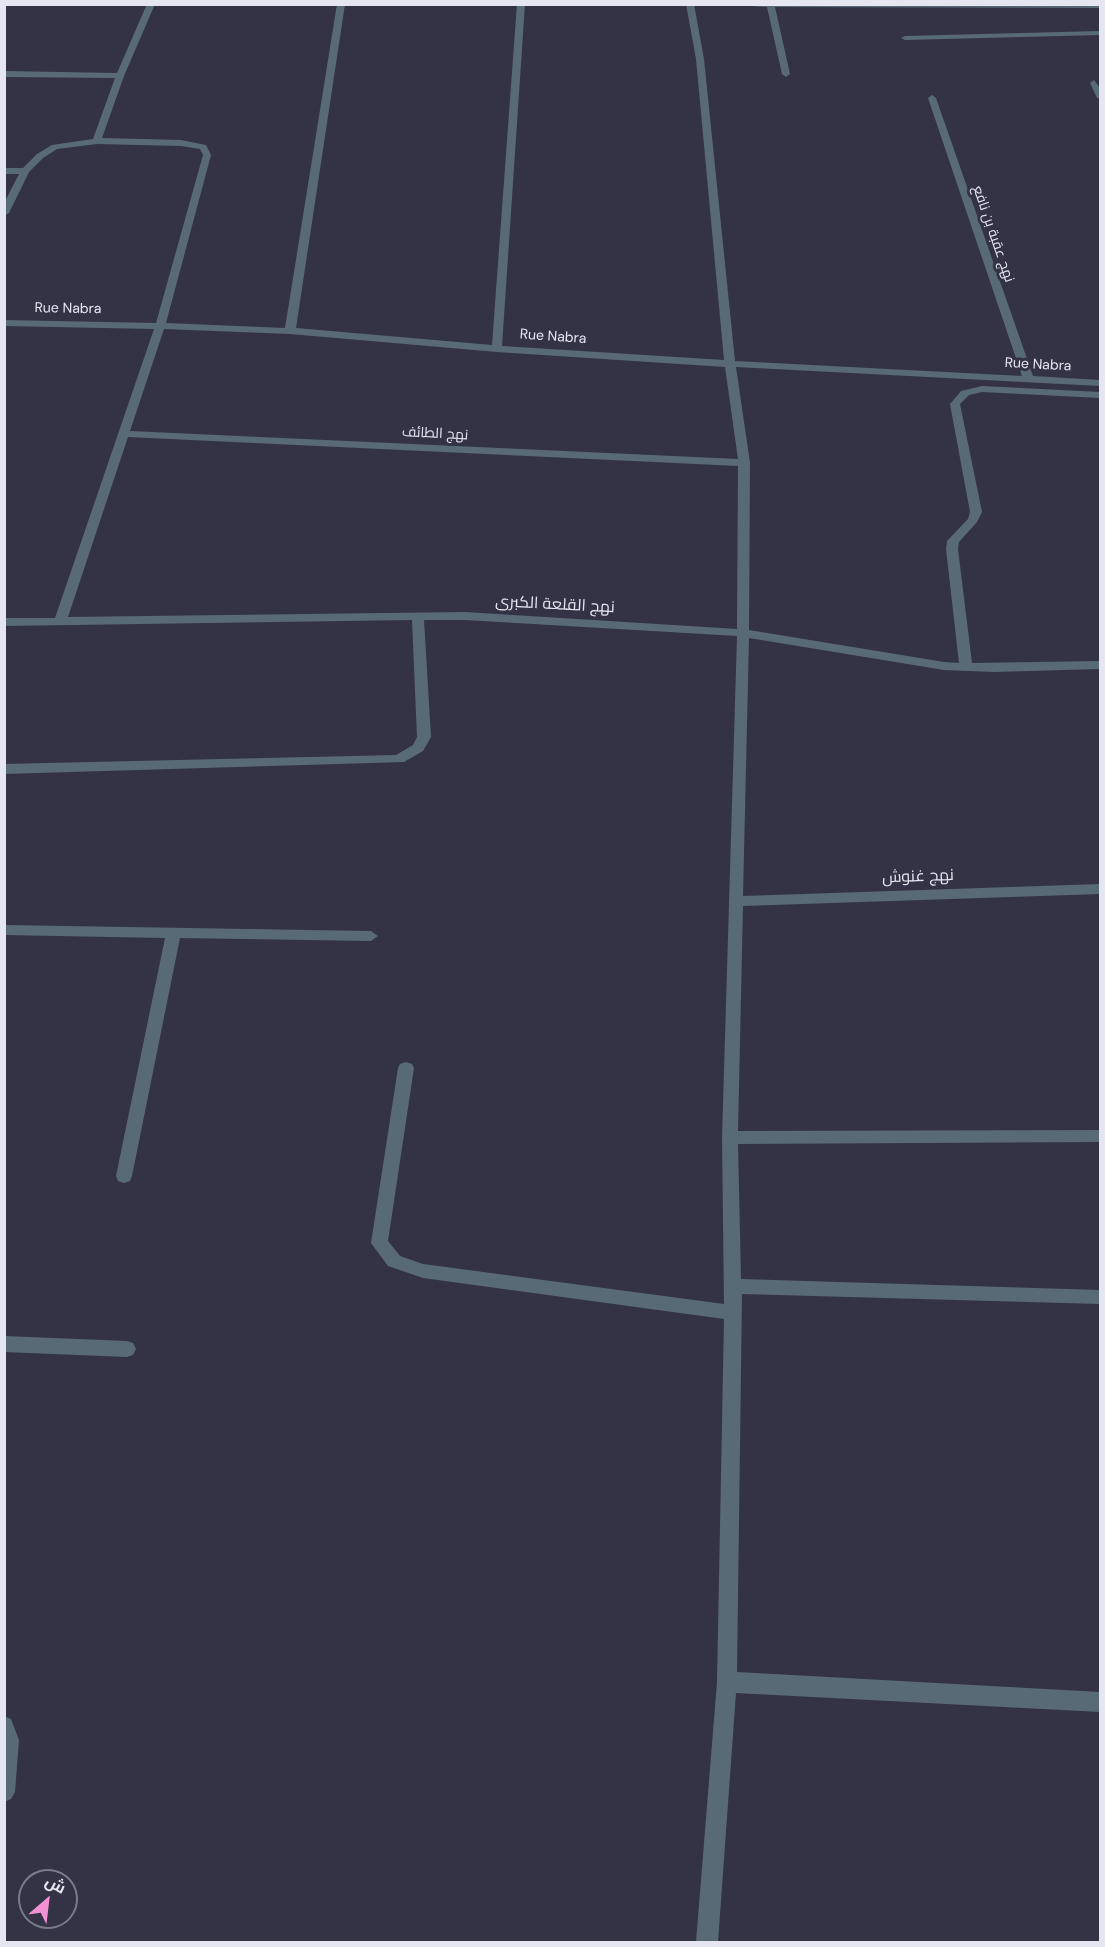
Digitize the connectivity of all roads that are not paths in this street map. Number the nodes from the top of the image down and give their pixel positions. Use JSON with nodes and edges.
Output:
{"nodes":[{"id":1,"x":151,"y":4,"type":"edge"},
{"id":2,"x":341,"y":4,"type":"edge"},
{"id":3,"x":521,"y":4,"type":"edge"},
{"id":4,"x":690,"y":4,"type":"edge"},
{"id":5,"x":720,"y":4,"type":"edge"},
{"id":6,"x":771,"y":5,"type":"edge"},
{"id":7,"x":1101,"y":6,"type":"edge"},
{"id":8,"x":1101,"y":33,"type":"edge"},
{"id":9,"x":905,"y":38,"type":"dead end"},
{"id":10,"x":4,"y":74,"type":"edge"},
{"id":11,"x":786,"y":74,"type":"dead end"},
{"id":12,"x":120,"y":75,"type":"junction"},
{"id":13,"x":1094,"y":83,"type":"dead end"},
{"id":14,"x":1101,"y":96,"type":"edge"},
{"id":15,"x":932,"y":98,"type":"dead end"},
{"id":16,"x":97,"y":141,"type":"junction"},
{"id":17,"x":4,"y":171,"type":"edge"},
{"id":18,"x":25,"y":171,"type":"junction"},
{"id":19,"x":4,"y":213,"type":"edge"},
{"id":20,"x":4,"y":323,"type":"edge"},
{"id":21,"x":160,"y":326,"type":"junction"},
{"id":22,"x":290,"y":331,"type":"junction"},
{"id":23,"x":497,"y":349,"type":"junction"},
{"id":24,"x":730,"y":364,"type":"junction"},
{"id":25,"x":1029,"y":380,"type":"junction"},
{"id":26,"x":1101,"y":383,"type":"edge"},
{"id":27,"x":1101,"y":395,"type":"edge"},
{"id":28,"x":124,"y":434,"type":"junction"},
{"id":29,"x":744,"y":463,"type":"junction"},
{"id":30,"x":418,"y":617,"type":"junction"},
{"id":31,"x":4,"y":622,"type":"edge"},
{"id":32,"x":60,"y":622,"type":"junction"},
{"id":33,"x":743,"y":633,"type":"junction"},
{"id":34,"x":1101,"y":665,"type":"edge"},
{"id":35,"x":966,"y":667,"type":"junction"},
{"id":36,"x":4,"y":769,"type":"edge"},
{"id":37,"x":1101,"y":889,"type":"edge"},
{"id":38,"x":736,"y":901,"type":"junction"},
{"id":39,"x":4,"y":930,"type":"edge"},
{"id":40,"x":173,"y":934,"type":"junction"},
{"id":41,"x":371,"y":936,"type":"dead end"},
{"id":42,"x":406,"y":1068,"type":"dead end"},
{"id":43,"x":1101,"y":1136,"type":"edge"},
{"id":44,"x":730,"y":1138,"type":"junction"},
{"id":45,"x":124,"y":1176,"type":"dead end"},
{"id":46,"x":733,"y":1286,"type":"junction"},
{"id":47,"x":1101,"y":1297,"type":"edge"},
{"id":48,"x":732,"y":1313,"type":"junction"},
{"id":49,"x":4,"y":1344,"type":"edge"},
{"id":50,"x":127,"y":1349,"type":"dead end"},
{"id":51,"x":727,"y":1682,"type":"junction"},
{"id":52,"x":1101,"y":1702,"type":"edge"},
{"id":53,"x":4,"y":1726,"type":"edge"},
{"id":54,"x":4,"y":1792,"type":"edge"},
{"id":55,"x":707,"y":1942,"type":"edge"}],
"edges":[{"from":1,"to":12,"type":"street"},
{"from":2,"to":22,"type":"street"},
{"from":3,"to":23,"type":"street"},
{"from":4,"to":24,"type":"street"},
{"from":5,"to":6,"type":"street"},
{"from":6,"to":7,"type":"street"},
{"from":6,"to":11,"type":"street"},
{"from":8,"to":9,"type":"street"},
{"from":10,"to":12,"type":"street"},
{"from":12,"to":16,"type":"street"},
{"from":13,"to":14,"type":"street"},
{"from":15,"to":25,"type":"street","name":"نهج عقبة بن نافع"},
{"from":16,"to":18,"type":"street"},
{"from":16,"to":21,"type":"street"},
{"from":17,"to":18,"type":"street"},
{"from":18,"to":19,"type":"street"},
{"from":20,"to":21,"type":"street","name":"Rue Nabra"},
{"from":21,"to":22,"type":"street","name":"Rue Nabra"},
{"from":21,"to":28,"type":"street"},
{"from":22,"to":23,"type":"street","name":"Rue Nabra"},
{"from":23,"to":24,"type":"street","name":"Rue Nabra"},
{"from":24,"to":25,"type":"street","name":"Rue Nabra"},
{"from":24,"to":29,"type":"street"},
{"from":25,"to":26,"type":"street","name":"Rue Nabra"},
{"from":27,"to":35,"type":"street"},
{"from":28,"to":29,"type":"street","name":"نهج الطائف"},
{"from":28,"to":32,"type":"street"},
{"from":29,"to":33,"type":"street"},
{"from":30,"to":32,"type":"street","name":"نهج القلعة الكبرى"},
{"from":30,"to":33,"type":"street","name":"نهج القلعة الكبرى"},
{"from":30,"to":36,"type":"street"},
{"from":31,"to":32,"type":"street","name":"نهج القلعة الكبرى"},
{"from":33,"to":35,"type":"street","name":"نهج القلعة الكبرى"},
{"from":33,"to":38,"type":"street"},
{"from":34,"to":35,"type":"street","name":"نهج القلعة الكبرى"},
{"from":37,"to":38,"type":"street","name":"نهج غنوش"},
{"from":38,"to":44,"type":"street"},
{"from":39,"to":40,"type":"street"},
{"from":40,"to":41,"type":"street"},
{"from":40,"to":45,"type":"street"},
{"from":42,"to":48,"type":"street"},
{"from":43,"to":44,"type":"street"},
{"from":44,"to":46,"type":"street"},
{"from":46,"to":47,"type":"street"},
{"from":46,"to":48,"type":"street"},
{"from":48,"to":51,"type":"street"},
{"from":49,"to":50,"type":"street"},
{"from":51,"to":52,"type":"street"},
{"from":51,"to":55,"type":"street"},
{"from":53,"to":54,"type":"street"}]}
